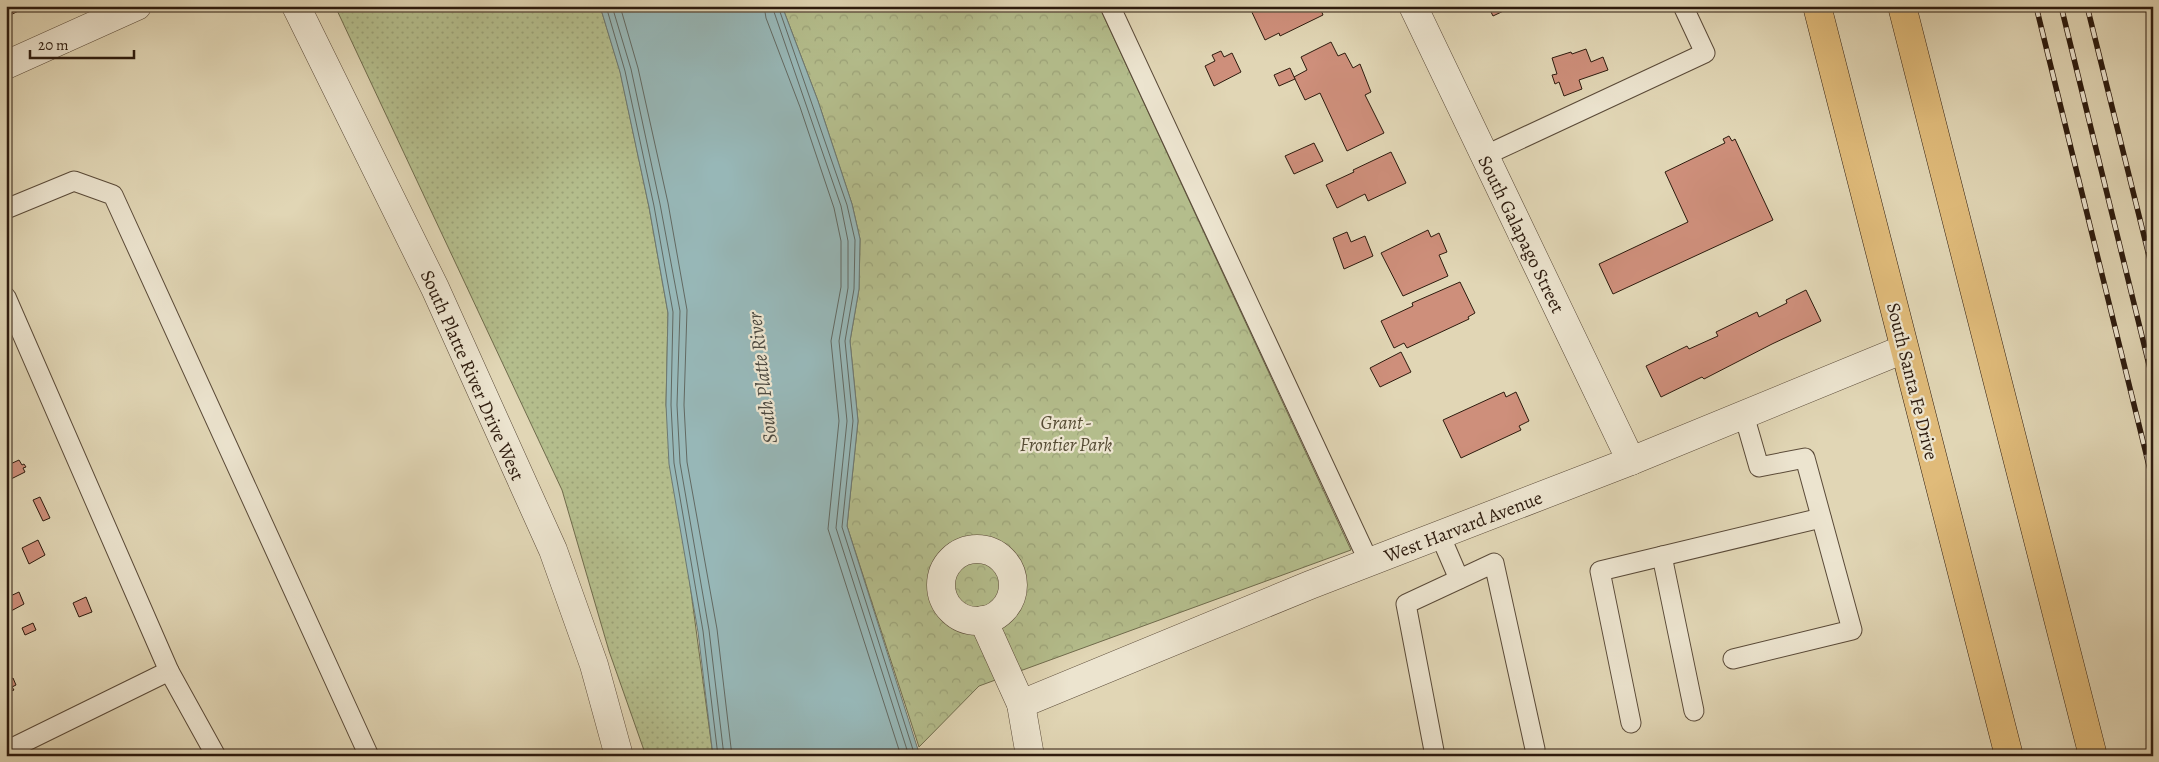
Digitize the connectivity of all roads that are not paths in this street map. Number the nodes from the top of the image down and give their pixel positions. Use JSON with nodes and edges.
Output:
{"nodes":[{"id":1,"x":137,"y":6,"type":"edge"},
{"id":2,"x":296,"y":6,"type":"edge"},
{"id":3,"x":1110,"y":6,"type":"edge"},
{"id":4,"x":1413,"y":6,"type":"edge"},
{"id":5,"x":1683,"y":6,"type":"edge"},
{"id":6,"x":1817,"y":6,"type":"edge"},
{"id":7,"x":1902,"y":6,"type":"edge"},
{"id":8,"x":6,"y":65,"type":"edge"},
{"id":9,"x":1484,"y":156,"type":"junction"},
{"id":10,"x":6,"y":209,"type":"edge"},
{"id":11,"x":6,"y":297,"type":"edge"},
{"id":12,"x":1904,"y":349,"type":"junction"},
{"id":13,"x":1744,"y":415,"type":"junction"},
{"id":14,"x":1631,"y":462,"type":"junction"},
{"id":15,"x":1821,"y":518,"type":"junction"},
{"id":16,"x":1440,"y":535,"type":"junction"},
{"id":17,"x":1662,"y":556,"type":"junction"},
{"id":18,"x":1369,"y":562,"type":"junction"},
{"id":19,"x":1459,"y":579,"type":"junction"},
{"id":20,"x":983,"y":620,"type":"dead end"},
{"id":21,"x":1733,"y":659,"type":"dead end"},
{"id":22,"x":169,"y":671,"type":"junction"},
{"id":23,"x":1021,"y":704,"type":"junction"},
{"id":24,"x":1694,"y":711,"type":"dead end"},
{"id":25,"x":1631,"y":723,"type":"dead end"},
{"id":26,"x":1535,"y":749,"type":"dead end"},
{"id":27,"x":6,"y":751,"type":"edge"},
{"id":28,"x":216,"y":756,"type":"edge"},
{"id":29,"x":369,"y":756,"type":"edge"},
{"id":30,"x":619,"y":756,"type":"edge"},
{"id":31,"x":1030,"y":756,"type":"edge"},
{"id":32,"x":1435,"y":756,"type":"edge"},
{"id":33,"x":2010,"y":756,"type":"edge"},
{"id":34,"x":2093,"y":756,"type":"edge"}],
"edges":[{"from":1,"to":8,"type":"street"},
{"from":2,"to":30,"type":"street","name":"South Platte River Drive West"},
{"from":3,"to":18,"type":"lane"},
{"from":4,"to":9,"type":"street","name":"South Galapago Street"},
{"from":5,"to":9,"type":"lane"},
{"from":6,"to":12,"type":"highway","name":"South Santa Fe Drive"},
{"from":7,"to":34,"type":"highway"},
{"from":9,"to":14,"type":"street","name":"South Galapago Street"},
{"from":10,"to":29,"type":"lane"},
{"from":11,"to":22,"type":"lane"},
{"from":12,"to":13,"type":"street","name":"West Harvard Avenue"},
{"from":12,"to":33,"type":"highway","name":"South Santa Fe Drive"},
{"from":13,"to":14,"type":"street","name":"West Harvard Avenue"},
{"from":13,"to":15,"type":"lane"},
{"from":14,"to":16,"type":"street","name":"West Harvard Avenue"},
{"from":15,"to":17,"type":"lane"},
{"from":15,"to":21,"type":"lane"},
{"from":16,"to":18,"type":"street","name":"West Harvard Avenue"},
{"from":16,"to":19,"type":"lane"},
{"from":17,"to":24,"type":"lane"},
{"from":17,"to":25,"type":"lane"},
{"from":18,"to":23,"type":"street","name":"West Harvard Avenue"},
{"from":19,"to":26,"type":"lane"},
{"from":19,"to":32,"type":"lane"},
{"from":20,"to":23,"type":"street"},
{"from":22,"to":27,"type":"lane"},
{"from":22,"to":28,"type":"lane"},
{"from":23,"to":31,"type":"street"}]}
